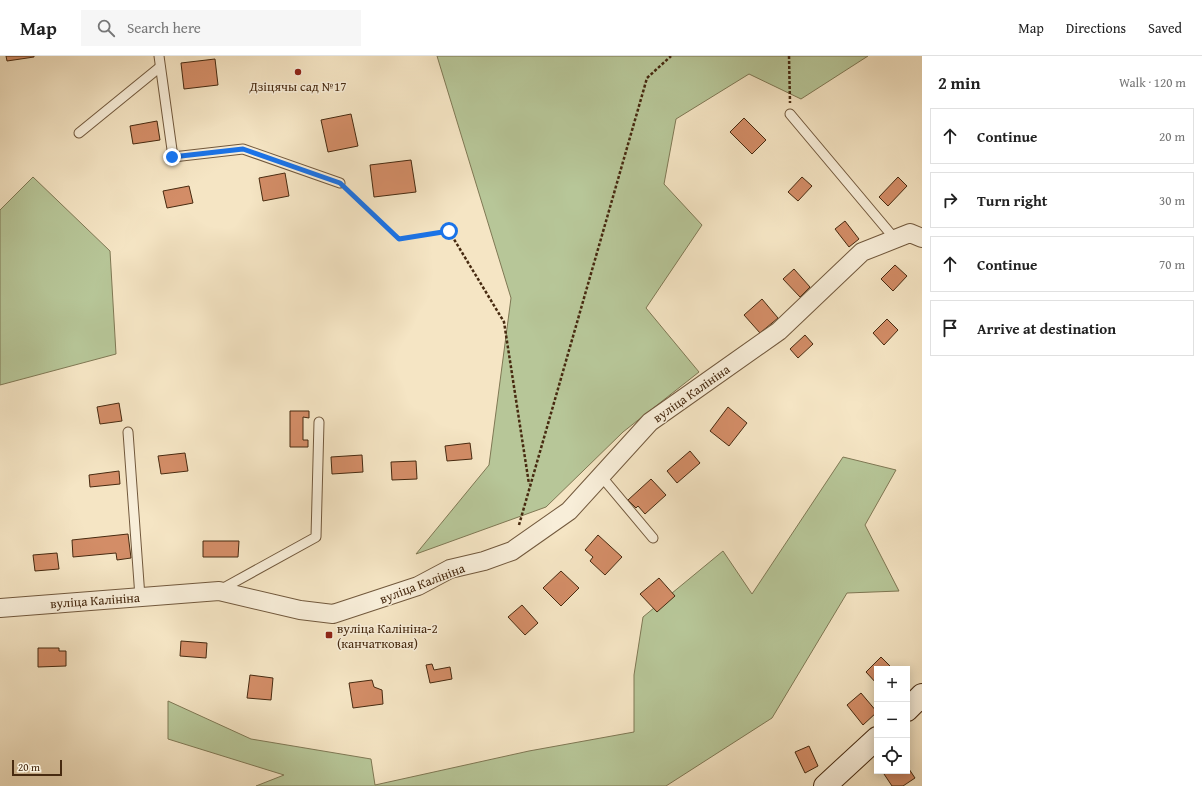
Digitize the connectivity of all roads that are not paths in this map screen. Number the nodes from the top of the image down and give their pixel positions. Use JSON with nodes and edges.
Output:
{"nodes":[{"id":1,"x":159,"y":56,"type":"edge"},
{"id":2,"x":160,"y":68,"type":"junction"},
{"id":3,"x":790,"y":114,"type":"road end"},
{"id":4,"x":79,"y":133,"type":"dead end"},
{"id":5,"x":340,"y":183,"type":"road end"},
{"id":6,"x":922,"y":238,"type":"edge"},
{"id":7,"x":895,"y":239,"type":"junction"},
{"id":8,"x":318,"y":422,"type":"dead end"},
{"id":9,"x":128,"y":432,"type":"dead end"},
{"id":10,"x":601,"y":476,"type":"junction"},
{"id":11,"x":653,"y":538,"type":"dead end"},
{"id":12,"x":219,"y":591,"type":"junction"},
{"id":13,"x":140,"y":597,"type":"junction"},
{"id":14,"x":0,"y":608,"type":"edge"},
{"id":15,"x":922,"y":695,"type":"edge"},
{"id":16,"x":910,"y":707,"type":"edge"},
{"id":17,"x":874,"y":741,"type":"edge"},
{"id":18,"x":826,"y":786,"type":"edge"}],
"edges":[{"from":1,"to":2,"type":"lane"},
{"from":2,"to":4,"type":"lane"},
{"from":2,"to":5,"type":"lane"},
{"from":3,"to":7,"type":"lane"},
{"from":6,"to":7,"type":"street","name":"вуліца Калініна"},
{"from":7,"to":10,"type":"street","name":"вуліца Калініна"},
{"from":8,"to":12,"type":"lane"},
{"from":9,"to":13,"type":"lane"},
{"from":10,"to":11,"type":"lane"},
{"from":10,"to":12,"type":"street","name":"вуліца Калініна"},
{"from":12,"to":13,"type":"street","name":"вуліца Калініна"},
{"from":13,"to":14,"type":"street","name":"вуліца Калініна"},
{"from":15,"to":16,"type":"street"},
{"from":17,"to":18,"type":"street"}]}
